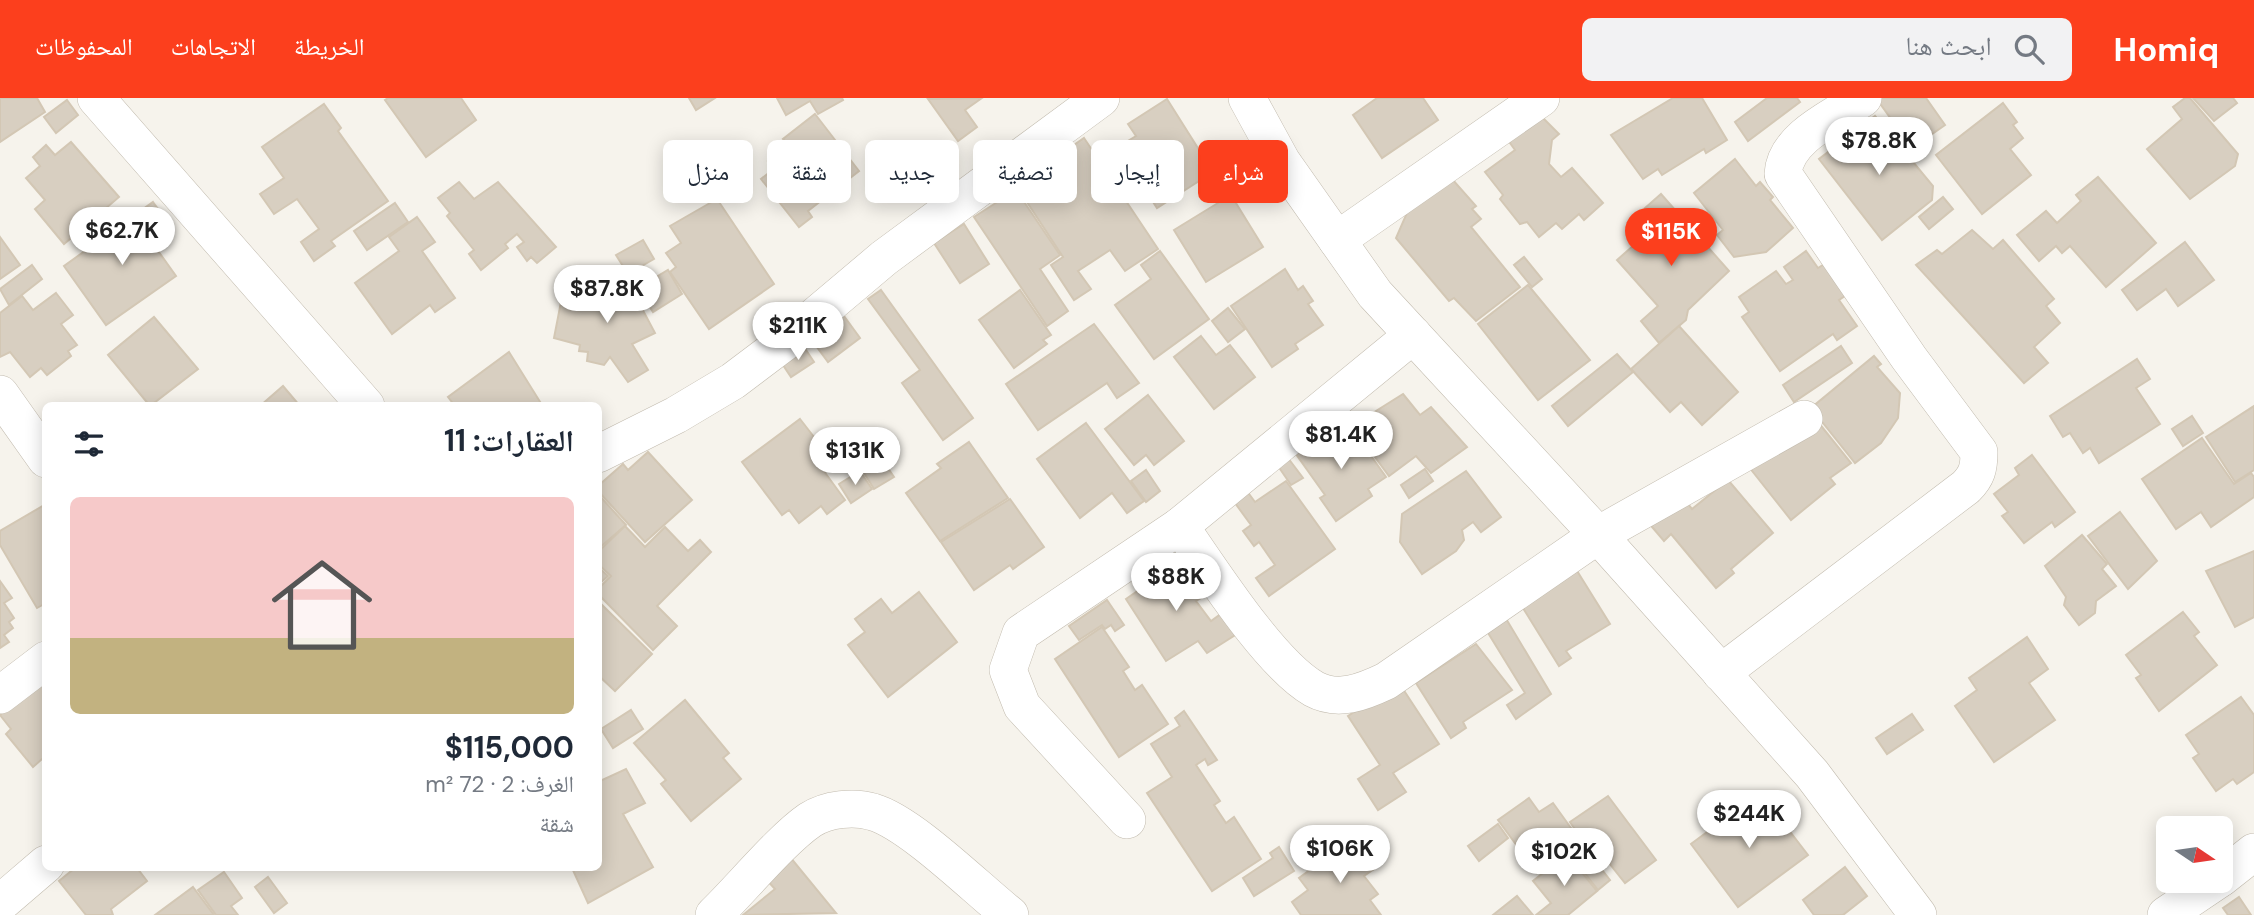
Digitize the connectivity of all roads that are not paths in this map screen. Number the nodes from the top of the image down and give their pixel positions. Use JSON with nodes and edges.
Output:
{"nodes":[{"id":1,"x":96,"y":98,"type":"edge"},
{"id":2,"x":1101,"y":98,"type":"edge"},
{"id":3,"x":1247,"y":98,"type":"edge"},
{"id":4,"x":1541,"y":98,"type":"edge"},
{"id":5,"x":1863,"y":98,"type":"edge"},
{"id":6,"x":1337,"y":240,"type":"junction"},
{"id":7,"x":1413,"y":335,"type":"junction"},
{"id":8,"x":0,"y":394,"type":"edge"},
{"id":9,"x":362,"y":402,"type":"edge"},
{"id":10,"x":1804,"y":419,"type":"dead end"},
{"id":11,"x":602,"y":452,"type":"edge"},
{"id":12,"x":42,"y":453,"type":"edge"},
{"id":13,"x":1180,"y":526,"type":"junction"},
{"id":14,"x":1598,"y":536,"type":"junction"},
{"id":15,"x":42,"y":663,"type":"edge"},
{"id":16,"x":1721,"y":673,"type":"junction"},
{"id":17,"x":0,"y":695,"type":"edge"},
{"id":18,"x":1127,"y":820,"type":"dead end"},
{"id":19,"x":2254,"y":852,"type":"edge"},
{"id":20,"x":42,"y":868,"type":"edge"},
{"id":21,"x":2233,"y":868,"type":"edge"},
{"id":22,"x":2198,"y":893,"type":"edge"},
{"id":23,"x":6,"y":904,"type":"edge"},
{"id":24,"x":714,"y":915,"type":"edge"},
{"id":25,"x":1010,"y":915,"type":"edge"},
{"id":26,"x":1918,"y":915,"type":"edge"},
{"id":27,"x":2166,"y":915,"type":"edge"}],
"edges":[{"from":1,"to":9,"type":"street"},
{"from":2,"to":11,"type":"street"},
{"from":3,"to":6,"type":"street"},
{"from":4,"to":6,"type":"street"},
{"from":5,"to":16,"type":"street"},
{"from":6,"to":7,"type":"street"},
{"from":7,"to":13,"type":"street"},
{"from":7,"to":14,"type":"street"},
{"from":8,"to":12,"type":"street"},
{"from":10,"to":14,"type":"street"},
{"from":13,"to":14,"type":"street"},
{"from":13,"to":18,"type":"street"},
{"from":14,"to":16,"type":"street"},
{"from":15,"to":17,"type":"street"},
{"from":16,"to":26,"type":"street"},
{"from":19,"to":21,"type":"street"},
{"from":20,"to":23,"type":"street"},
{"from":22,"to":27,"type":"street"},
{"from":24,"to":25,"type":"street"}]}
